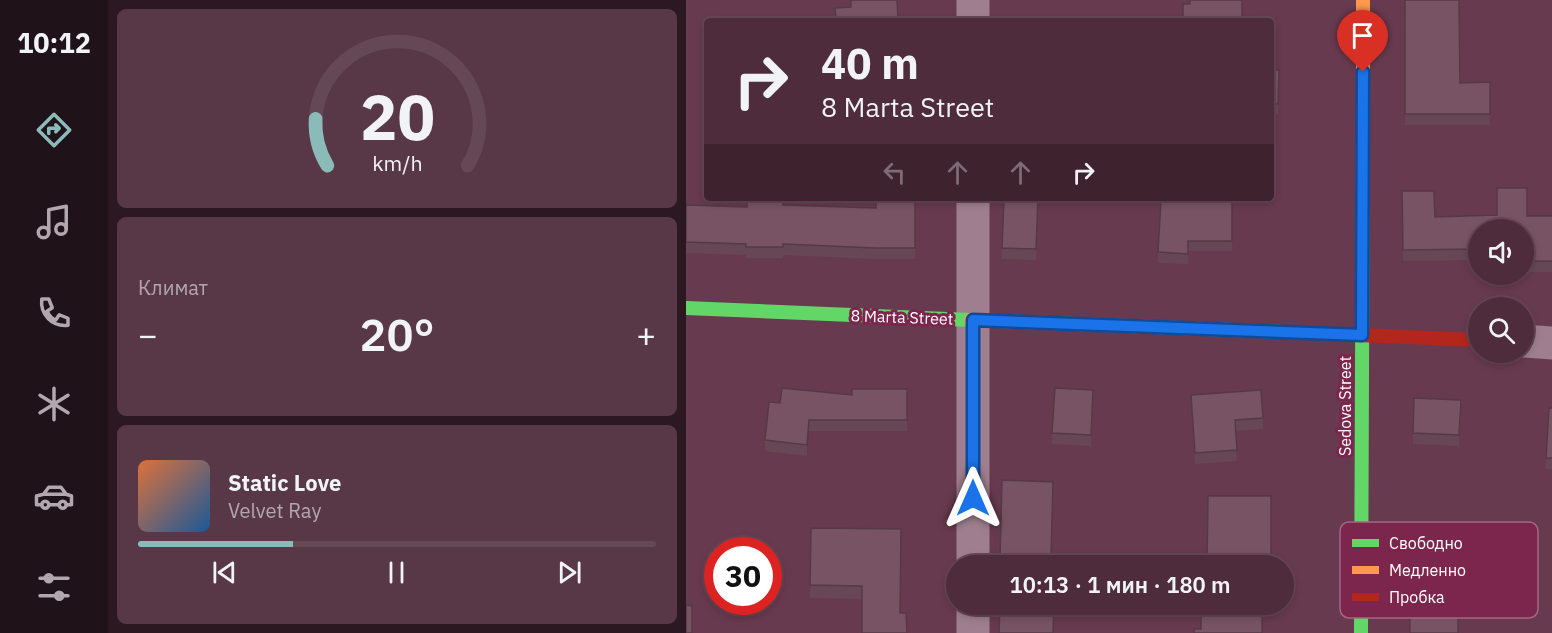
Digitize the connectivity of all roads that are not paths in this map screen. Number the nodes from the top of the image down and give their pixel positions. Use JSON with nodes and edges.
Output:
{"nodes":[{"id":1,"x":973,"y":0,"type":"edge"},
{"id":2,"x":1363,"y":0,"type":"edge"},
{"id":3,"x":973,"y":18,"type":"edge"},
{"id":4,"x":973,"y":201,"type":"edge"},
{"id":5,"x":686,"y":308,"type":"edge"},
{"id":6,"x":973,"y":320,"type":"junction"},
{"id":7,"x":1362,"y":335,"type":"junction"},
{"id":8,"x":1468,"y":340,"type":"edge"},
{"id":9,"x":1534,"y":342,"type":"edge"},
{"id":10,"x":1553,"y":343,"type":"edge"},
{"id":11,"x":1361,"y":522,"type":"edge"},
{"id":12,"x":973,"y":555,"type":"edge"},
{"id":13,"x":973,"y":615,"type":"edge"},
{"id":14,"x":1361,"y":618,"type":"edge"},
{"id":15,"x":973,"y":633,"type":"edge"},
{"id":16,"x":1361,"y":633,"type":"edge"}],
"edges":[{"from":1,"to":3,"type":"street"},
{"from":2,"to":7,"type":"street","name":"Sedova Street"},
{"from":4,"to":6,"type":"street"},
{"from":5,"to":6,"type":"street","name":"8 Marta Street"},
{"from":6,"to":7,"type":"street","name":"8 Marta Street"},
{"from":6,"to":12,"type":"street"},
{"from":7,"to":8,"type":"street","name":"8 Marta Street"},
{"from":7,"to":11,"type":"street","name":"Sedova Street"},
{"from":9,"to":10,"type":"street"},
{"from":13,"to":15,"type":"street"},
{"from":14,"to":16,"type":"street","name":"Sedova Street"}]}
